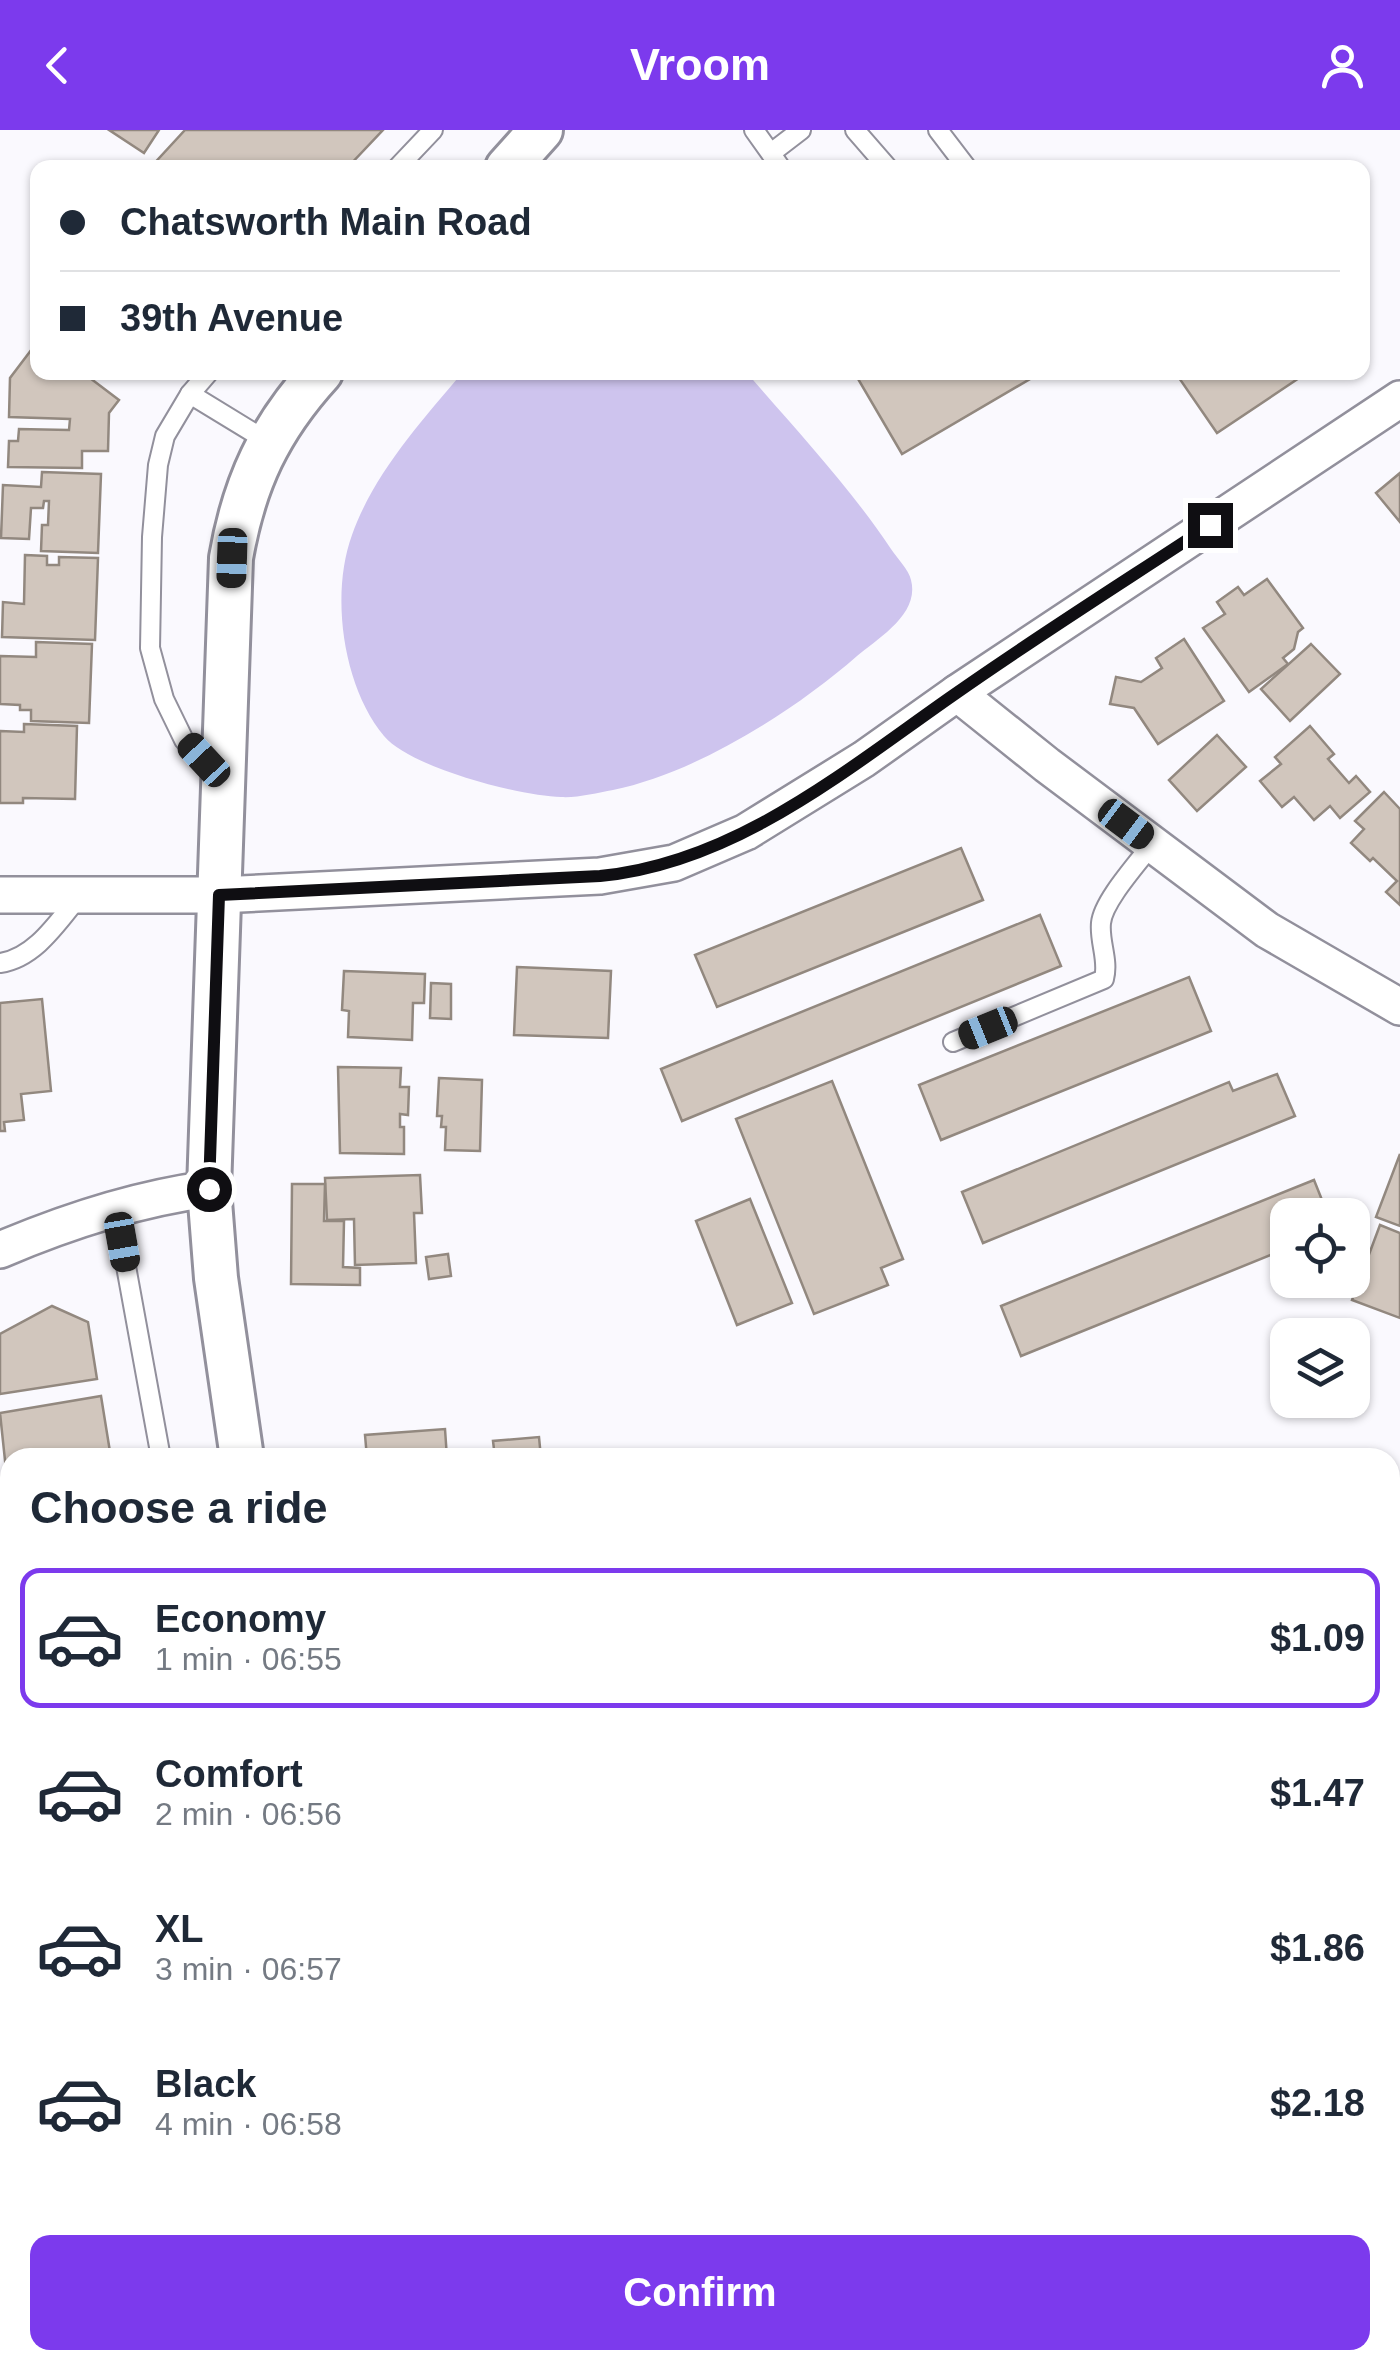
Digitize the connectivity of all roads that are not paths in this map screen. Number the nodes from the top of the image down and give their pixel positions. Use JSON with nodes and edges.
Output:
{"nodes":[{"id":1,"x":433,"y":130,"type":"edge"},
{"id":2,"x":541,"y":130,"type":"edge"},
{"id":3,"x":754,"y":130,"type":"edge"},
{"id":4,"x":801,"y":130,"type":"edge"},
{"id":5,"x":856,"y":130,"type":"edge"},
{"id":6,"x":938,"y":130,"type":"edge"},
{"id":7,"x":405,"y":160,"type":"edge"},
{"id":8,"x":514,"y":160,"type":"edge"},
{"id":9,"x":776,"y":160,"type":"edge"},
{"id":10,"x":881,"y":160,"type":"edge"},
{"id":11,"x":961,"y":160,"type":"edge"},
{"id":12,"x":202,"y":380,"type":"edge"},
{"id":13,"x":314,"y":380,"type":"edge"},
{"id":14,"x":190,"y":394,"type":"junction"},
{"id":15,"x":1400,"y":399,"type":"edge"},
{"id":16,"x":267,"y":442,"type":"junction"},
{"id":17,"x":957,"y":692,"type":"junction"},
{"id":18,"x":223,"y":781,"type":"junction"},
{"id":19,"x":1152,"y":843,"type":"junction"},
{"id":20,"x":82,"y":894,"type":"junction"},
{"id":21,"x":0,"y":895,"type":"edge"},
{"id":22,"x":219,"y":895,"type":"junction"},
{"id":23,"x":0,"y":964,"type":"edge"},
{"id":24,"x":1400,"y":1006,"type":"edge"},
{"id":25,"x":954,"y":1042,"type":"dead end"},
{"id":26,"x":209,"y":1189,"type":"junction"},
{"id":27,"x":115,"y":1206,"type":"junction"},
{"id":28,"x":0,"y":1250,"type":"edge"},
{"id":29,"x":159,"y":1448,"type":"edge"},
{"id":30,"x":241,"y":1448,"type":"edge"}],
"edges":[{"from":1,"to":7,"type":"lane"},
{"from":2,"to":8,"type":"street"},
{"from":3,"to":9,"type":"lane"},
{"from":4,"to":9,"type":"lane"},
{"from":5,"to":10,"type":"lane"},
{"from":6,"to":11,"type":"lane"},
{"from":12,"to":14,"type":"lane"},
{"from":13,"to":16,"type":"street"},
{"from":14,"to":16,"type":"lane"},
{"from":14,"to":18,"type":"lane"},
{"from":15,"to":17,"type":"street"},
{"from":16,"to":18,"type":"street"},
{"from":17,"to":19,"type":"street"},
{"from":17,"to":22,"type":"street"},
{"from":18,"to":22,"type":"street"},
{"from":19,"to":24,"type":"street"},
{"from":19,"to":25,"type":"lane"},
{"from":20,"to":21,"type":"street"},
{"from":20,"to":22,"type":"street"},
{"from":20,"to":23,"type":"lane"},
{"from":22,"to":26,"type":"street"},
{"from":26,"to":27,"type":"street"},
{"from":26,"to":30,"type":"street"},
{"from":27,"to":28,"type":"street"},
{"from":27,"to":29,"type":"lane"}]}
